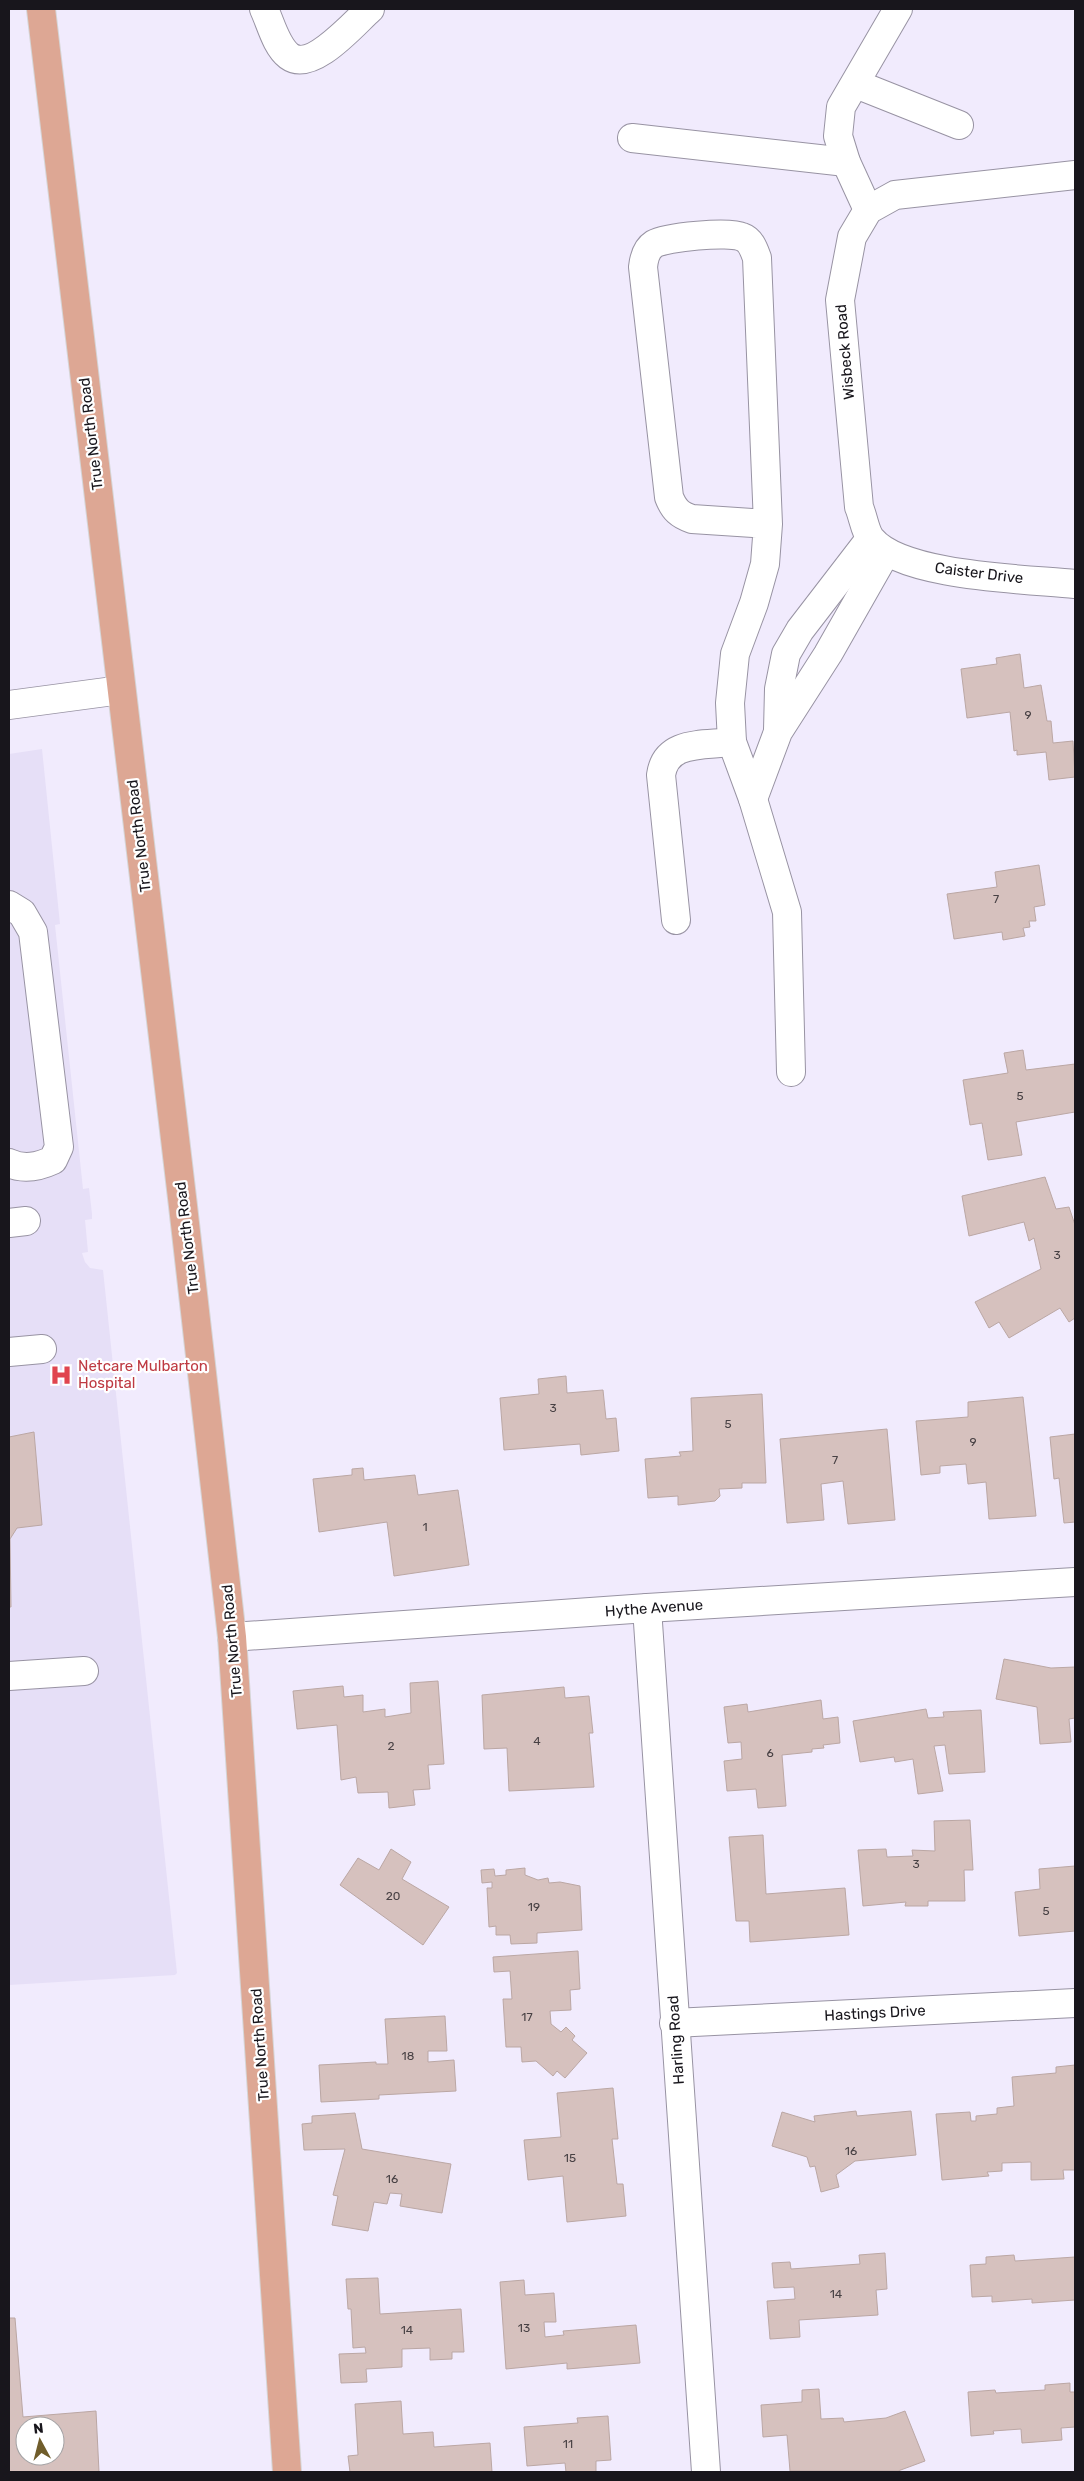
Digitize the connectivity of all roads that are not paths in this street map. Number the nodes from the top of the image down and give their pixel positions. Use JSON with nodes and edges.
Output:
{"nodes":[{"id":1,"x":41,"y":9,"type":"edge"},
{"id":2,"x":264,"y":9,"type":"edge"},
{"id":3,"x":370,"y":9,"type":"edge"},
{"id":4,"x":898,"y":9,"type":"edge"},
{"id":5,"x":856,"y":84,"type":"junction"},
{"id":6,"x":959,"y":125,"type":"dead end"},
{"id":7,"x":632,"y":138,"type":"dead end"},
{"id":8,"x":846,"y":162,"type":"junction"},
{"id":9,"x":1075,"y":176,"type":"edge"},
{"id":10,"x":868,"y":210,"type":"junction"},
{"id":11,"x":768,"y":524,"type":"junction"},
{"id":12,"x":878,"y":545,"type":"junction"},
{"id":13,"x":1075,"y":584,"type":"edge"},
{"id":14,"x":121,"y":690,"type":"junction"},
{"id":15,"x":9,"y":705,"type":"edge"},
{"id":16,"x":778,"y":732,"type":"junction"},
{"id":17,"x":732,"y":742,"type":"junction"},
{"id":18,"x":753,"y":798,"type":"junction"},
{"id":19,"x":9,"y":905,"type":"edge"},
{"id":20,"x":676,"y":920,"type":"dead end"},
{"id":21,"x":791,"y":1072,"type":"dead end"},
{"id":22,"x":9,"y":1163,"type":"edge"},
{"id":23,"x":42,"y":1349,"type":"dead end"},
{"id":24,"x":9,"y":1352,"type":"edge"},
{"id":25,"x":1075,"y":1582,"type":"edge"},
{"id":26,"x":647,"y":1608,"type":"junction"},
{"id":27,"x":232,"y":1637,"type":"junction"},
{"id":28,"x":84,"y":1671,"type":"dead end"},
{"id":29,"x":9,"y":1676,"type":"edge"},
{"id":30,"x":1075,"y":2003,"type":"edge"},
{"id":31,"x":674,"y":2023,"type":"junction"},
{"id":32,"x":287,"y":2472,"type":"edge"},
{"id":33,"x":706,"y":2472,"type":"edge"}],
"edges":[{"from":1,"to":14,"type":"main road","name":"True North Road"},
{"from":2,"to":3,"type":"street"},
{"from":4,"to":5,"type":"street"},
{"from":5,"to":6,"type":"street"},
{"from":5,"to":8,"type":"street"},
{"from":7,"to":8,"type":"street"},
{"from":8,"to":10,"type":"street"},
{"from":9,"to":10,"type":"street","name":"Wisbeck Road"},
{"from":10,"to":12,"type":"street","name":"Wisbeck Road"},
{"from":11,"to":11,"type":"street"},
{"from":11,"to":17,"type":"street"},
{"from":12,"to":13,"type":"street","name":"Caister Drive"},
{"from":12,"to":16,"type":"street"},
{"from":12,"to":16,"type":"street"},
{"from":14,"to":15,"type":"street"},
{"from":14,"to":27,"type":"main road","name":"True North Road"},
{"from":16,"to":18,"type":"street"},
{"from":17,"to":18,"type":"street"},
{"from":17,"to":20,"type":"street"},
{"from":18,"to":21,"type":"street"},
{"from":19,"to":22,"type":"street"},
{"from":23,"to":24,"type":"street"},
{"from":25,"to":26,"type":"street","name":"Hythe Avenue"},
{"from":26,"to":27,"type":"street","name":"Hythe Avenue"},
{"from":26,"to":31,"type":"street","name":"Harling Road"},
{"from":27,"to":32,"type":"main road","name":"True North Road"},
{"from":28,"to":29,"type":"street"},
{"from":30,"to":31,"type":"street","name":"Hastings Drive"},
{"from":31,"to":33,"type":"street","name":"Harling Road"}]}
